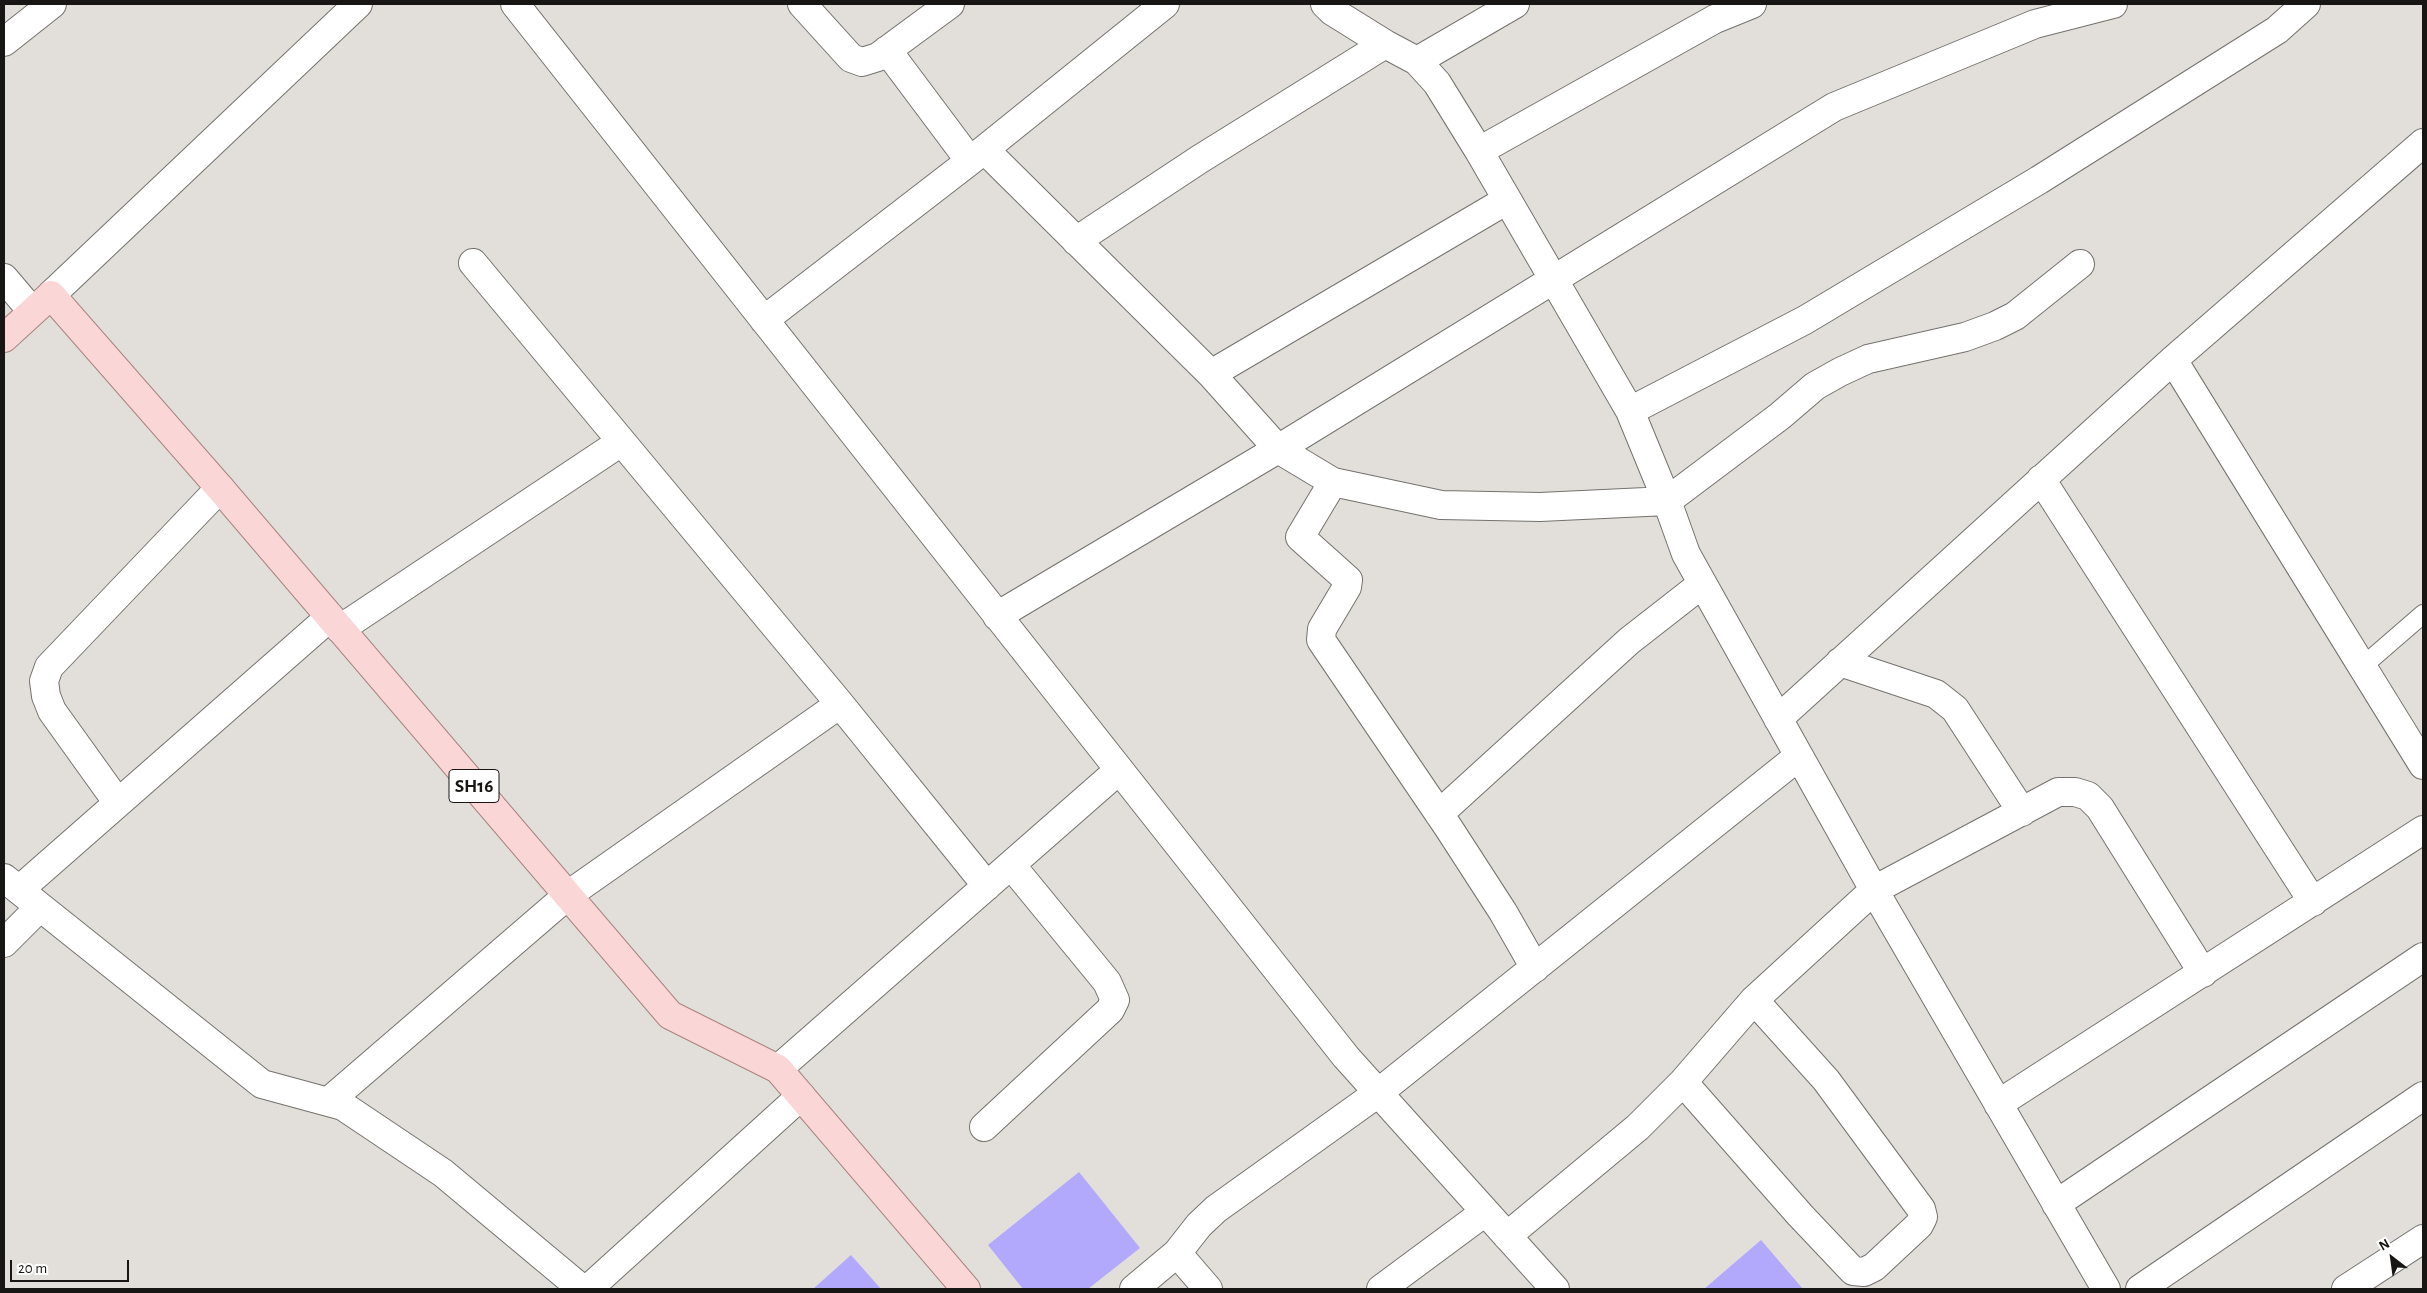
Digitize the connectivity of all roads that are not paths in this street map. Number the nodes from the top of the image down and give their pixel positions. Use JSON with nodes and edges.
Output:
{"nodes":[{"id":1,"x":52,"y":4,"type":"edge"},
{"id":2,"x":358,"y":4,"type":"edge"},
{"id":3,"x":515,"y":4,"type":"edge"},
{"id":4,"x":802,"y":4,"type":"edge"},
{"id":5,"x":950,"y":4,"type":"edge"},
{"id":6,"x":1165,"y":4,"type":"edge"},
{"id":7,"x":1325,"y":4,"type":"edge"},
{"id":8,"x":1515,"y":4,"type":"edge"},
{"id":9,"x":1752,"y":4,"type":"edge"},
{"id":10,"x":2114,"y":4,"type":"edge"},
{"id":11,"x":2306,"y":4,"type":"edge"},
{"id":12,"x":2078,"y":8,"type":"edge"},
{"id":13,"x":4,"y":42,"type":"edge"},
{"id":14,"x":1385,"y":44,"type":"junction"},
{"id":15,"x":887,"y":50,"type":"junction"},
{"id":16,"x":1417,"y":60,"type":"junction"},
{"id":17,"x":2423,"y":143,"type":"edge"},
{"id":18,"x":1479,"y":151,"type":"junction"},
{"id":19,"x":978,"y":156,"type":"junction"},
{"id":20,"x":1507,"y":200,"type":"junction"},
{"id":21,"x":1076,"y":241,"type":"junction"},
{"id":22,"x":472,"y":263,"type":"dead end"},
{"id":23,"x":2080,"y":264,"type":"dead end"},
{"id":24,"x":4,"y":278,"type":"edge"},
{"id":25,"x":1554,"y":279,"type":"junction"},
{"id":26,"x":41,"y":303,"type":"junction"},
{"id":27,"x":764,"y":320,"type":"junction"},
{"id":28,"x":4,"y":338,"type":"edge"},
{"id":29,"x":2173,"y":360,"type":"junction"},
{"id":30,"x":1211,"y":374,"type":"junction"},
{"id":31,"x":1630,"y":411,"type":"junction"},
{"id":32,"x":621,"y":442,"type":"junction"},
{"id":33,"x":1278,"y":449,"type":"junction"},
{"id":34,"x":2041,"y":479,"type":"junction"},
{"id":35,"x":1333,"y":482,"type":"junction"},
{"id":36,"x":220,"y":488,"type":"junction"},
{"id":37,"x":1667,"y":501,"type":"junction"},
{"id":38,"x":1702,"y":584,"type":"junction"},
{"id":39,"x":2423,"y":614,"type":"edge"},
{"id":40,"x":997,"y":616,"type":"junction"},
{"id":41,"x":335,"y":623,"type":"junction"},
{"id":42,"x":1840,"y":662,"type":"junction"},
{"id":43,"x":2362,"y":666,"type":"junction"},
{"id":44,"x":840,"y":704,"type":"junction"},
{"id":45,"x":1778,"y":719,"type":"junction"},
{"id":46,"x":1799,"y":756,"type":"junction"},
{"id":47,"x":2422,"y":761,"type":"edge"},
{"id":48,"x":1119,"y":770,"type":"junction"},
{"id":49,"x":118,"y":803,"type":"junction"},
{"id":50,"x":2022,"y":812,"type":"junction"},
{"id":51,"x":1439,"y":814,"type":"junction"},
{"id":52,"x":2423,"y":830,"type":"edge"},
{"id":53,"x":1011,"y":865,"type":"junction"},
{"id":54,"x":11,"y":884,"type":"edge"},
{"id":55,"x":988,"y":886,"type":"junction"},
{"id":56,"x":1874,"y":890,"type":"junction"},
{"id":57,"x":568,"y":895,"type":"junction"},
{"id":58,"x":2312,"y":902,"type":"junction"},
{"id":59,"x":40,"y":908,"type":"junction"},
{"id":60,"x":4,"y":943,"type":"edge"},
{"id":61,"x":2423,"y":957,"type":"edge"},
{"id":62,"x":1535,"y":968,"type":"junction"},
{"id":63,"x":2203,"y":973,"type":"junction"},
{"id":64,"x":1754,"y":1000,"type":"junction"},
{"id":65,"x":778,"y":1070,"type":"junction"},
{"id":66,"x":1683,"y":1082,"type":"junction"},
{"id":67,"x":1378,"y":1093,"type":"junction"},
{"id":68,"x":800,"y":1096,"type":"junction"},
{"id":69,"x":2423,"y":1096,"type":"edge"},
{"id":70,"x":329,"y":1101,"type":"junction"},
{"id":71,"x":1998,"y":1104,"type":"junction"},
{"id":72,"x":984,"y":1127,"type":"dead end"},
{"id":73,"x":2056,"y":1204,"type":"junction"},
{"id":74,"x":1485,"y":1212,"type":"junction"},
{"id":75,"x":1507,"y":1236,"type":"junction"},
{"id":76,"x":2423,"y":1239,"type":"edge"},
{"id":77,"x":1177,"y":1254,"type":"junction"},
{"id":78,"x":582,"y":1289,"type":"edge"},
{"id":79,"x":588,"y":1289,"type":"edge"},
{"id":80,"x":966,"y":1289,"type":"edge"},
{"id":81,"x":1134,"y":1289,"type":"edge"},
{"id":82,"x":1208,"y":1289,"type":"edge"},
{"id":83,"x":1381,"y":1289,"type":"edge"},
{"id":84,"x":1555,"y":1289,"type":"edge"},
{"id":85,"x":2106,"y":1289,"type":"edge"},
{"id":86,"x":2140,"y":1289,"type":"edge"},
{"id":87,"x":2346,"y":1289,"type":"edge"}],
"edges":[{"from":1,"to":13,"type":"street"},
{"from":2,"to":26,"type":"street"},
{"from":3,"to":27,"type":"street"},
{"from":4,"to":15,"type":"street"},
{"from":5,"to":15,"type":"street"},
{"from":6,"to":19,"type":"street"},
{"from":7,"to":14,"type":"street"},
{"from":8,"to":16,"type":"street"},
{"from":9,"to":18,"type":"street"},
{"from":10,"to":12,"type":"street"},
{"from":11,"to":31,"type":"street"},
{"from":12,"to":25,"type":"street"},
{"from":14,"to":16,"type":"street"},
{"from":14,"to":21,"type":"street"},
{"from":15,"to":19,"type":"street"},
{"from":16,"to":18,"type":"street"},
{"from":17,"to":29,"type":"street"},
{"from":18,"to":20,"type":"street"},
{"from":19,"to":21,"type":"street"},
{"from":19,"to":27,"type":"street"},
{"from":20,"to":25,"type":"street"},
{"from":20,"to":30,"type":"street"},
{"from":21,"to":30,"type":"street"},
{"from":22,"to":32,"type":"street"},
{"from":23,"to":37,"type":"street"},
{"from":24,"to":26,"type":"street"},
{"from":25,"to":31,"type":"street"},
{"from":25,"to":33,"type":"street"},
{"from":26,"to":28,"type":"main road"},
{"from":26,"to":36,"type":"main road","number":"SH16"},
{"from":27,"to":40,"type":"street"},
{"from":29,"to":34,"type":"street"},
{"from":29,"to":43,"type":"street"},
{"from":30,"to":33,"type":"street"},
{"from":31,"to":37,"type":"street"},
{"from":32,"to":41,"type":"street"},
{"from":32,"to":44,"type":"street"},
{"from":33,"to":35,"type":"street"},
{"from":33,"to":40,"type":"street"},
{"from":34,"to":42,"type":"street"},
{"from":34,"to":58,"type":"street"},
{"from":35,"to":37,"type":"street"},
{"from":35,"to":51,"type":"street"},
{"from":36,"to":41,"type":"main road","number":"SH16"},
{"from":36,"to":49,"type":"street"},
{"from":37,"to":38,"type":"street"},
{"from":38,"to":45,"type":"street"},
{"from":38,"to":51,"type":"street"},
{"from":39,"to":43,"type":"lane"},
{"from":40,"to":48,"type":"street"},
{"from":41,"to":49,"type":"street"},
{"from":41,"to":57,"type":"main road","number":"SH16"},
{"from":42,"to":45,"type":"street"},
{"from":42,"to":50,"type":"street"},
{"from":43,"to":47,"type":"street"},
{"from":44,"to":55,"type":"street"},
{"from":44,"to":57,"type":"street"},
{"from":45,"to":46,"type":"street"},
{"from":46,"to":56,"type":"street"},
{"from":46,"to":62,"type":"street"},
{"from":48,"to":53,"type":"street"},
{"from":48,"to":67,"type":"street"},
{"from":49,"to":54,"type":"street"},
{"from":50,"to":56,"type":"street"},
{"from":50,"to":63,"type":"street"},
{"from":51,"to":62,"type":"street"},
{"from":52,"to":58,"type":"street"},
{"from":53,"to":55,"type":"street"},
{"from":53,"to":72,"type":"street"},
{"from":54,"to":59,"type":"street"},
{"from":55,"to":65,"type":"street"},
{"from":56,"to":64,"type":"street"},
{"from":56,"to":71,"type":"street"},
{"from":57,"to":65,"type":"main road","number":"SH16"},
{"from":57,"to":70,"type":"street"},
{"from":58,"to":63,"type":"street"},
{"from":59,"to":60,"type":"street"},
{"from":59,"to":70,"type":"street"},
{"from":61,"to":73,"type":"street"},
{"from":62,"to":67,"type":"street"},
{"from":63,"to":71,"type":"street"},
{"from":64,"to":66,"type":"street"},
{"from":64,"to":66,"type":"street"},
{"from":65,"to":68,"type":"main road","number":"SH16"},
{"from":66,"to":75,"type":"street"},
{"from":67,"to":74,"type":"street"},
{"from":67,"to":77,"type":"street"},
{"from":68,"to":79,"type":"street"},
{"from":68,"to":80,"type":"main road","number":"SH16"},
{"from":69,"to":86,"type":"street"},
{"from":70,"to":78,"type":"street"},
{"from":71,"to":73,"type":"street"},
{"from":73,"to":85,"type":"street"},
{"from":74,"to":75,"type":"street"},
{"from":74,"to":83,"type":"street"},
{"from":75,"to":84,"type":"street"},
{"from":76,"to":87,"type":"street"},
{"from":77,"to":81,"type":"street"},
{"from":77,"to":82,"type":"street"}]}
